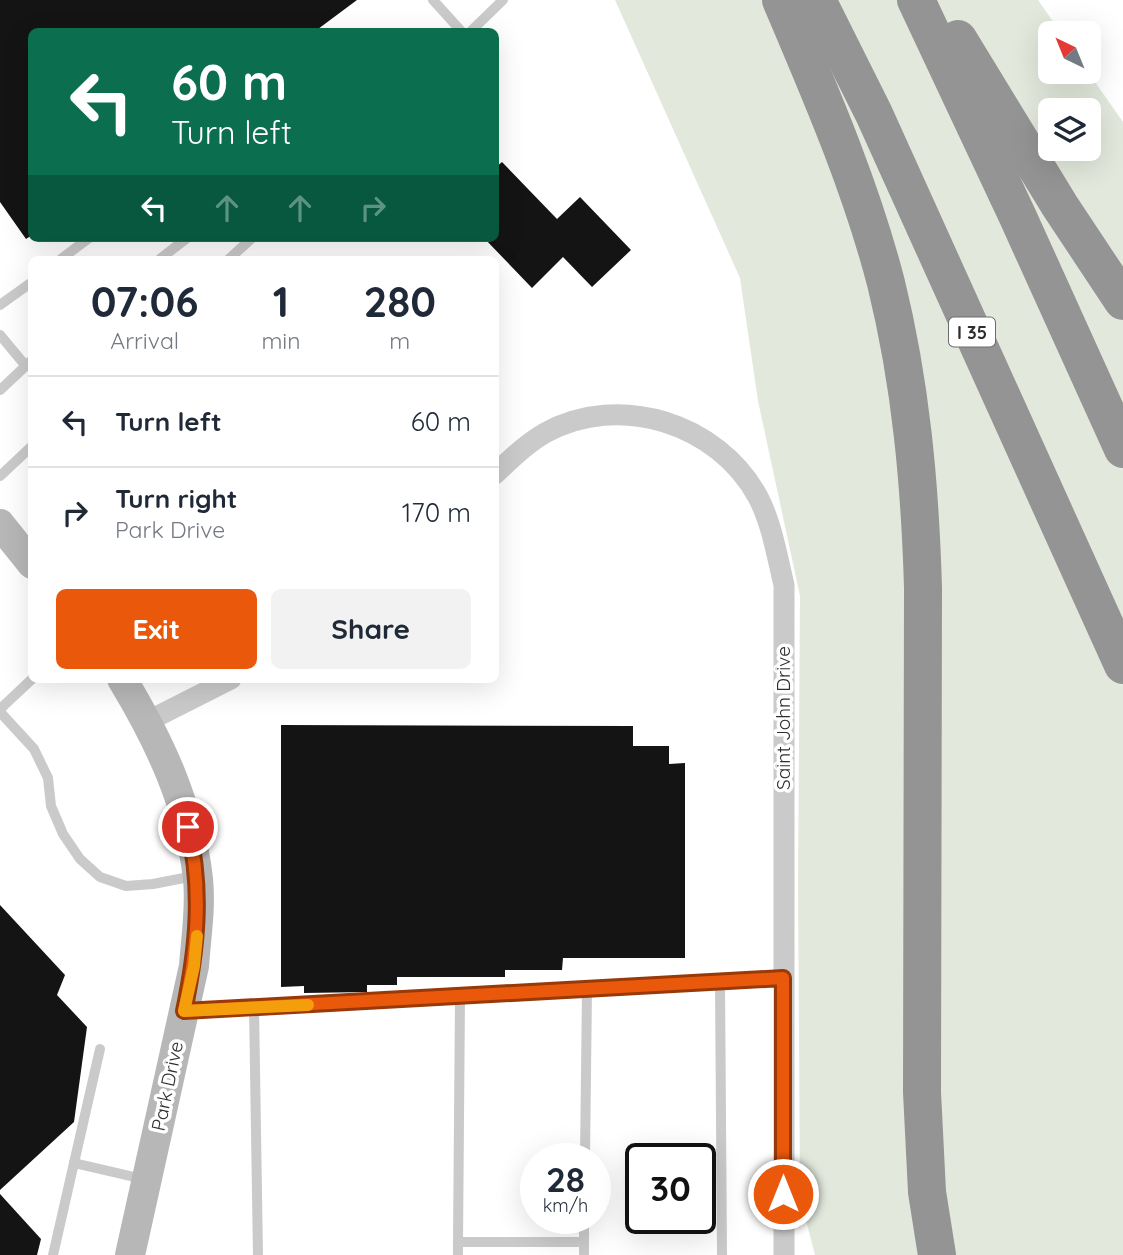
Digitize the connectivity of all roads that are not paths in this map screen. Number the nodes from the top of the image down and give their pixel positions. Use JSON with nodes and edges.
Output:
{"nodes":[{"id":1,"x":433,"y":0,"type":"edge"},
{"id":2,"x":503,"y":0,"type":"edge"},
{"id":3,"x":781,"y":0,"type":"edge"},
{"id":4,"x":817,"y":0,"type":"edge"},
{"id":5,"x":916,"y":0,"type":"edge"},
{"id":6,"x":934,"y":0,"type":"edge"},
{"id":7,"x":458,"y":28,"type":"edge"},
{"id":8,"x":474,"y":28,"type":"edge"},
{"id":9,"x":84,"y":242,"type":"edge"},
{"id":10,"x":170,"y":242,"type":"edge"},
{"id":11,"x":182,"y":242,"type":"edge"},
{"id":12,"x":245,"y":242,"type":"edge"},
{"id":13,"x":175,"y":248,"type":"junction"},
{"id":14,"x":65,"y":256,"type":"edge"},
{"id":15,"x":164,"y":256,"type":"edge"},
{"id":16,"x":232,"y":256,"type":"edge"},
{"id":17,"x":28,"y":285,"type":"edge"},
{"id":18,"x":1123,"y":301,"type":"edge"},
{"id":19,"x":0,"y":305,"type":"edge"},
{"id":20,"x":0,"y":335,"type":"edge"},
{"id":21,"x":28,"y":362,"type":"edge"},
{"id":22,"x":0,"y":390,"type":"edge"},
{"id":23,"x":1123,"y":449,"type":"edge"},
{"id":24,"x":28,"y":450,"type":"edge"},
{"id":25,"x":499,"y":470,"type":"edge"},
{"id":26,"x":0,"y":476,"type":"edge"},
{"id":27,"x":4,"y":536,"type":"edge"},
{"id":28,"x":28,"y":560,"type":"edge"},
{"id":29,"x":1123,"y":665,"type":"edge"},
{"id":30,"x":28,"y":683,"type":"edge"},
{"id":31,"x":124,"y":683,"type":"edge"},
{"id":32,"x":223,"y":683,"type":"edge"},
{"id":33,"x":0,"y":710,"type":"edge"},
{"id":34,"x":148,"y":722,"type":"junction"},
{"id":35,"x":197,"y":876,"type":"junction"},
{"id":36,"x":783,"y":978,"type":"junction"},
{"id":37,"x":720,"y":982,"type":"junction"},
{"id":38,"x":587,"y":989,"type":"junction"},
{"id":39,"x":460,"y":996,"type":"junction"},
{"id":40,"x":254,"y":1007,"type":"junction"},
{"id":41,"x":184,"y":1011,"type":"junction"},
{"id":42,"x":100,"y":1049,"type":"dead end"},
{"id":43,"x":585,"y":1143,"type":"edge"},
{"id":44,"x":74,"y":1163,"type":"junction"},
{"id":45,"x":147,"y":1180,"type":"junction"},
{"id":46,"x":584,"y":1234,"type":"edge"},
{"id":47,"x":584,"y":1241,"type":"junction"},
{"id":48,"x":458,"y":1242,"type":"junction"},
{"id":49,"x":53,"y":1255,"type":"edge"},
{"id":50,"x":130,"y":1255,"type":"edge"},
{"id":51,"x":258,"y":1255,"type":"edge"},
{"id":52,"x":458,"y":1255,"type":"edge"},
{"id":53,"x":584,"y":1255,"type":"edge"},
{"id":54,"x":722,"y":1255,"type":"edge"},
{"id":55,"x":784,"y":1255,"type":"edge"},
{"id":56,"x":937,"y":1255,"type":"edge"}],
"edges":[{"from":1,"to":7,"type":"lane"},
{"from":2,"to":8,"type":"lane"},
{"from":3,"to":56,"type":"highway"},
{"from":4,"to":29,"type":"highway","number":"I 35"},
{"from":5,"to":23,"type":"highway"},
{"from":6,"to":18,"type":"highway"},
{"from":9,"to":14,"type":"lane"},
{"from":10,"to":13,"type":"lane"},
{"from":11,"to":13,"type":"lane"},
{"from":12,"to":16,"type":"lane"},
{"from":13,"to":15,"type":"lane"},
{"from":17,"to":19,"type":"lane"},
{"from":20,"to":21,"type":"lane"},
{"from":21,"to":22,"type":"lane"},
{"from":24,"to":26,"type":"lane"},
{"from":25,"to":36,"type":"street","name":"Saint John Drive"},
{"from":27,"to":28,"type":"street"},
{"from":30,"to":33,"type":"lane"},
{"from":31,"to":34,"type":"street","name":"Park Drive"},
{"from":32,"to":34,"type":"street"},
{"from":33,"to":35,"type":"lane"},
{"from":34,"to":35,"type":"street","name":"Park Drive"},
{"from":35,"to":41,"type":"street","name":"Park Drive"},
{"from":36,"to":37,"type":"lane"},
{"from":36,"to":55,"type":"street","name":"Saint John Drive"},
{"from":37,"to":38,"type":"lane"},
{"from":37,"to":54,"type":"lane"},
{"from":38,"to":39,"type":"lane"},
{"from":38,"to":43,"type":"lane"},
{"from":39,"to":40,"type":"lane"},
{"from":39,"to":48,"type":"lane"},
{"from":40,"to":41,"type":"lane"},
{"from":40,"to":51,"type":"lane"},
{"from":41,"to":45,"type":"street","name":"Park Drive"},
{"from":42,"to":44,"type":"lane"},
{"from":44,"to":45,"type":"lane"},
{"from":44,"to":49,"type":"lane"},
{"from":45,"to":50,"type":"street","name":"Park Drive"},
{"from":46,"to":47,"type":"lane"},
{"from":47,"to":48,"type":"lane"},
{"from":47,"to":53,"type":"lane"},
{"from":48,"to":52,"type":"lane"}]}
